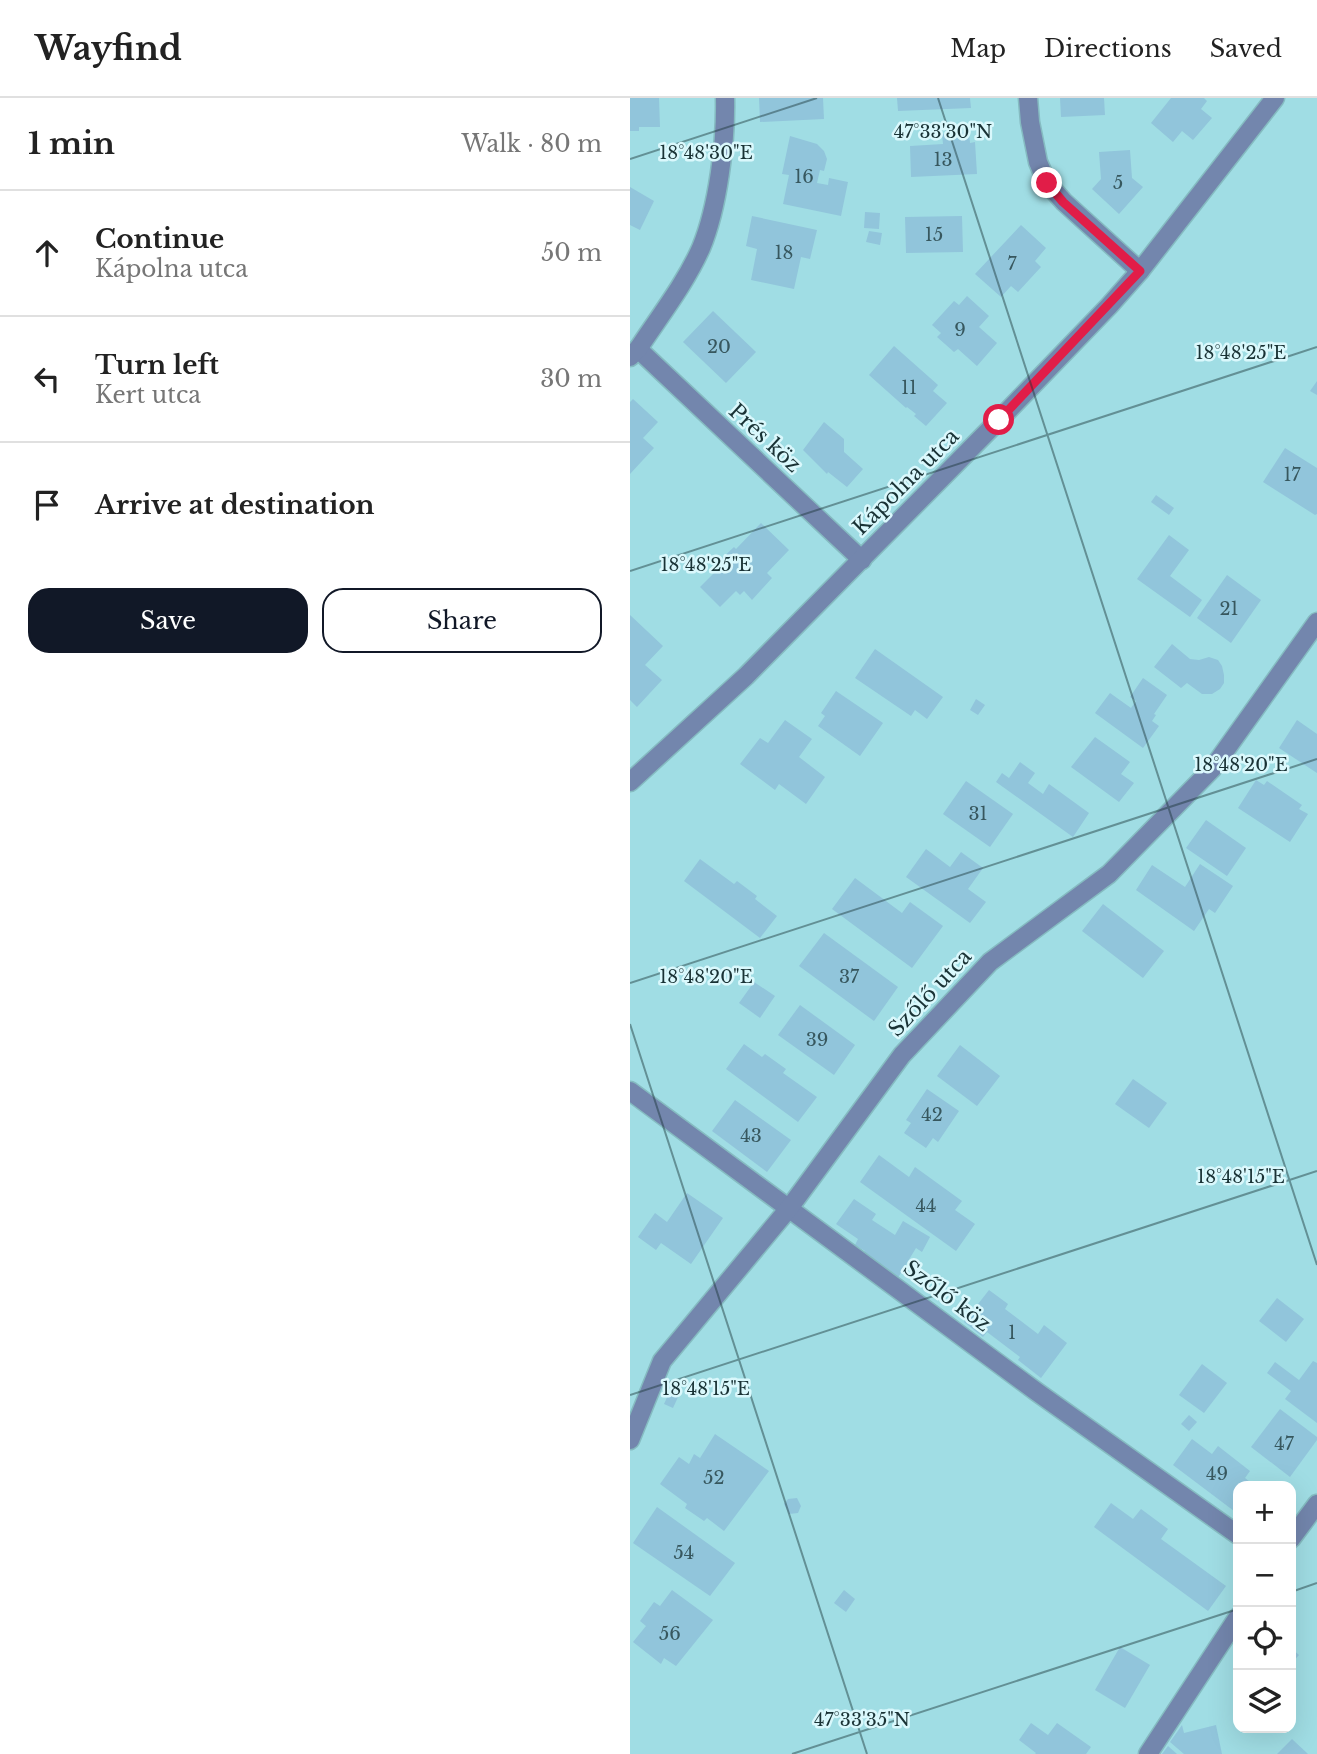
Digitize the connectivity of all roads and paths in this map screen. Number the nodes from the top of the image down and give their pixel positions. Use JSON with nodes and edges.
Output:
{"nodes":[{"id":1,"x":724,"y":98,"type":"edge"},
{"id":2,"x":1028,"y":98,"type":"edge"},
{"id":3,"x":1275,"y":98,"type":"edge"},
{"id":4,"x":1140,"y":271,"type":"junction"},
{"id":5,"x":634,"y":353,"type":"edge"},
{"id":6,"x":862,"y":559,"type":"junction"},
{"id":7,"x":1317,"y":622,"type":"edge"},
{"id":8,"x":630,"y":782,"type":"edge"},
{"id":9,"x":630,"y":1091,"type":"edge"},
{"id":10,"x":790,"y":1207,"type":"junction"},
{"id":11,"x":630,"y":1440,"type":"edge"},
{"id":12,"x":1317,"y":1504,"type":"edge"},
{"id":13,"x":1233,"y":1531,"type":"edge"},
{"id":14,"x":1296,"y":1532,"type":"edge"},
{"id":15,"x":1233,"y":1625,"type":"edge"},
{"id":16,"x":1148,"y":1754,"type":"edge"}],
"edges":[{"from":1,"to":5,"type":"street"},
{"from":2,"to":4,"type":"street"},
{"from":3,"to":4,"type":"street","name":"Kápolna utca"},
{"from":4,"to":6,"type":"street","name":"Kápolna utca"},
{"from":5,"to":6,"type":"street","name":"Prés köz"},
{"from":6,"to":8,"type":"street","name":"Kápolna utca"},
{"from":7,"to":10,"type":"street","name":"Szőlő utca"},
{"from":9,"to":10,"type":"street","name":"Szőlő köz"},
{"from":10,"to":11,"type":"street","name":"Szőlő utca"},
{"from":10,"to":13,"type":"street","name":"Szőlő köz"},
{"from":12,"to":14,"type":"street"},
{"from":15,"to":16,"type":"street"}]}
